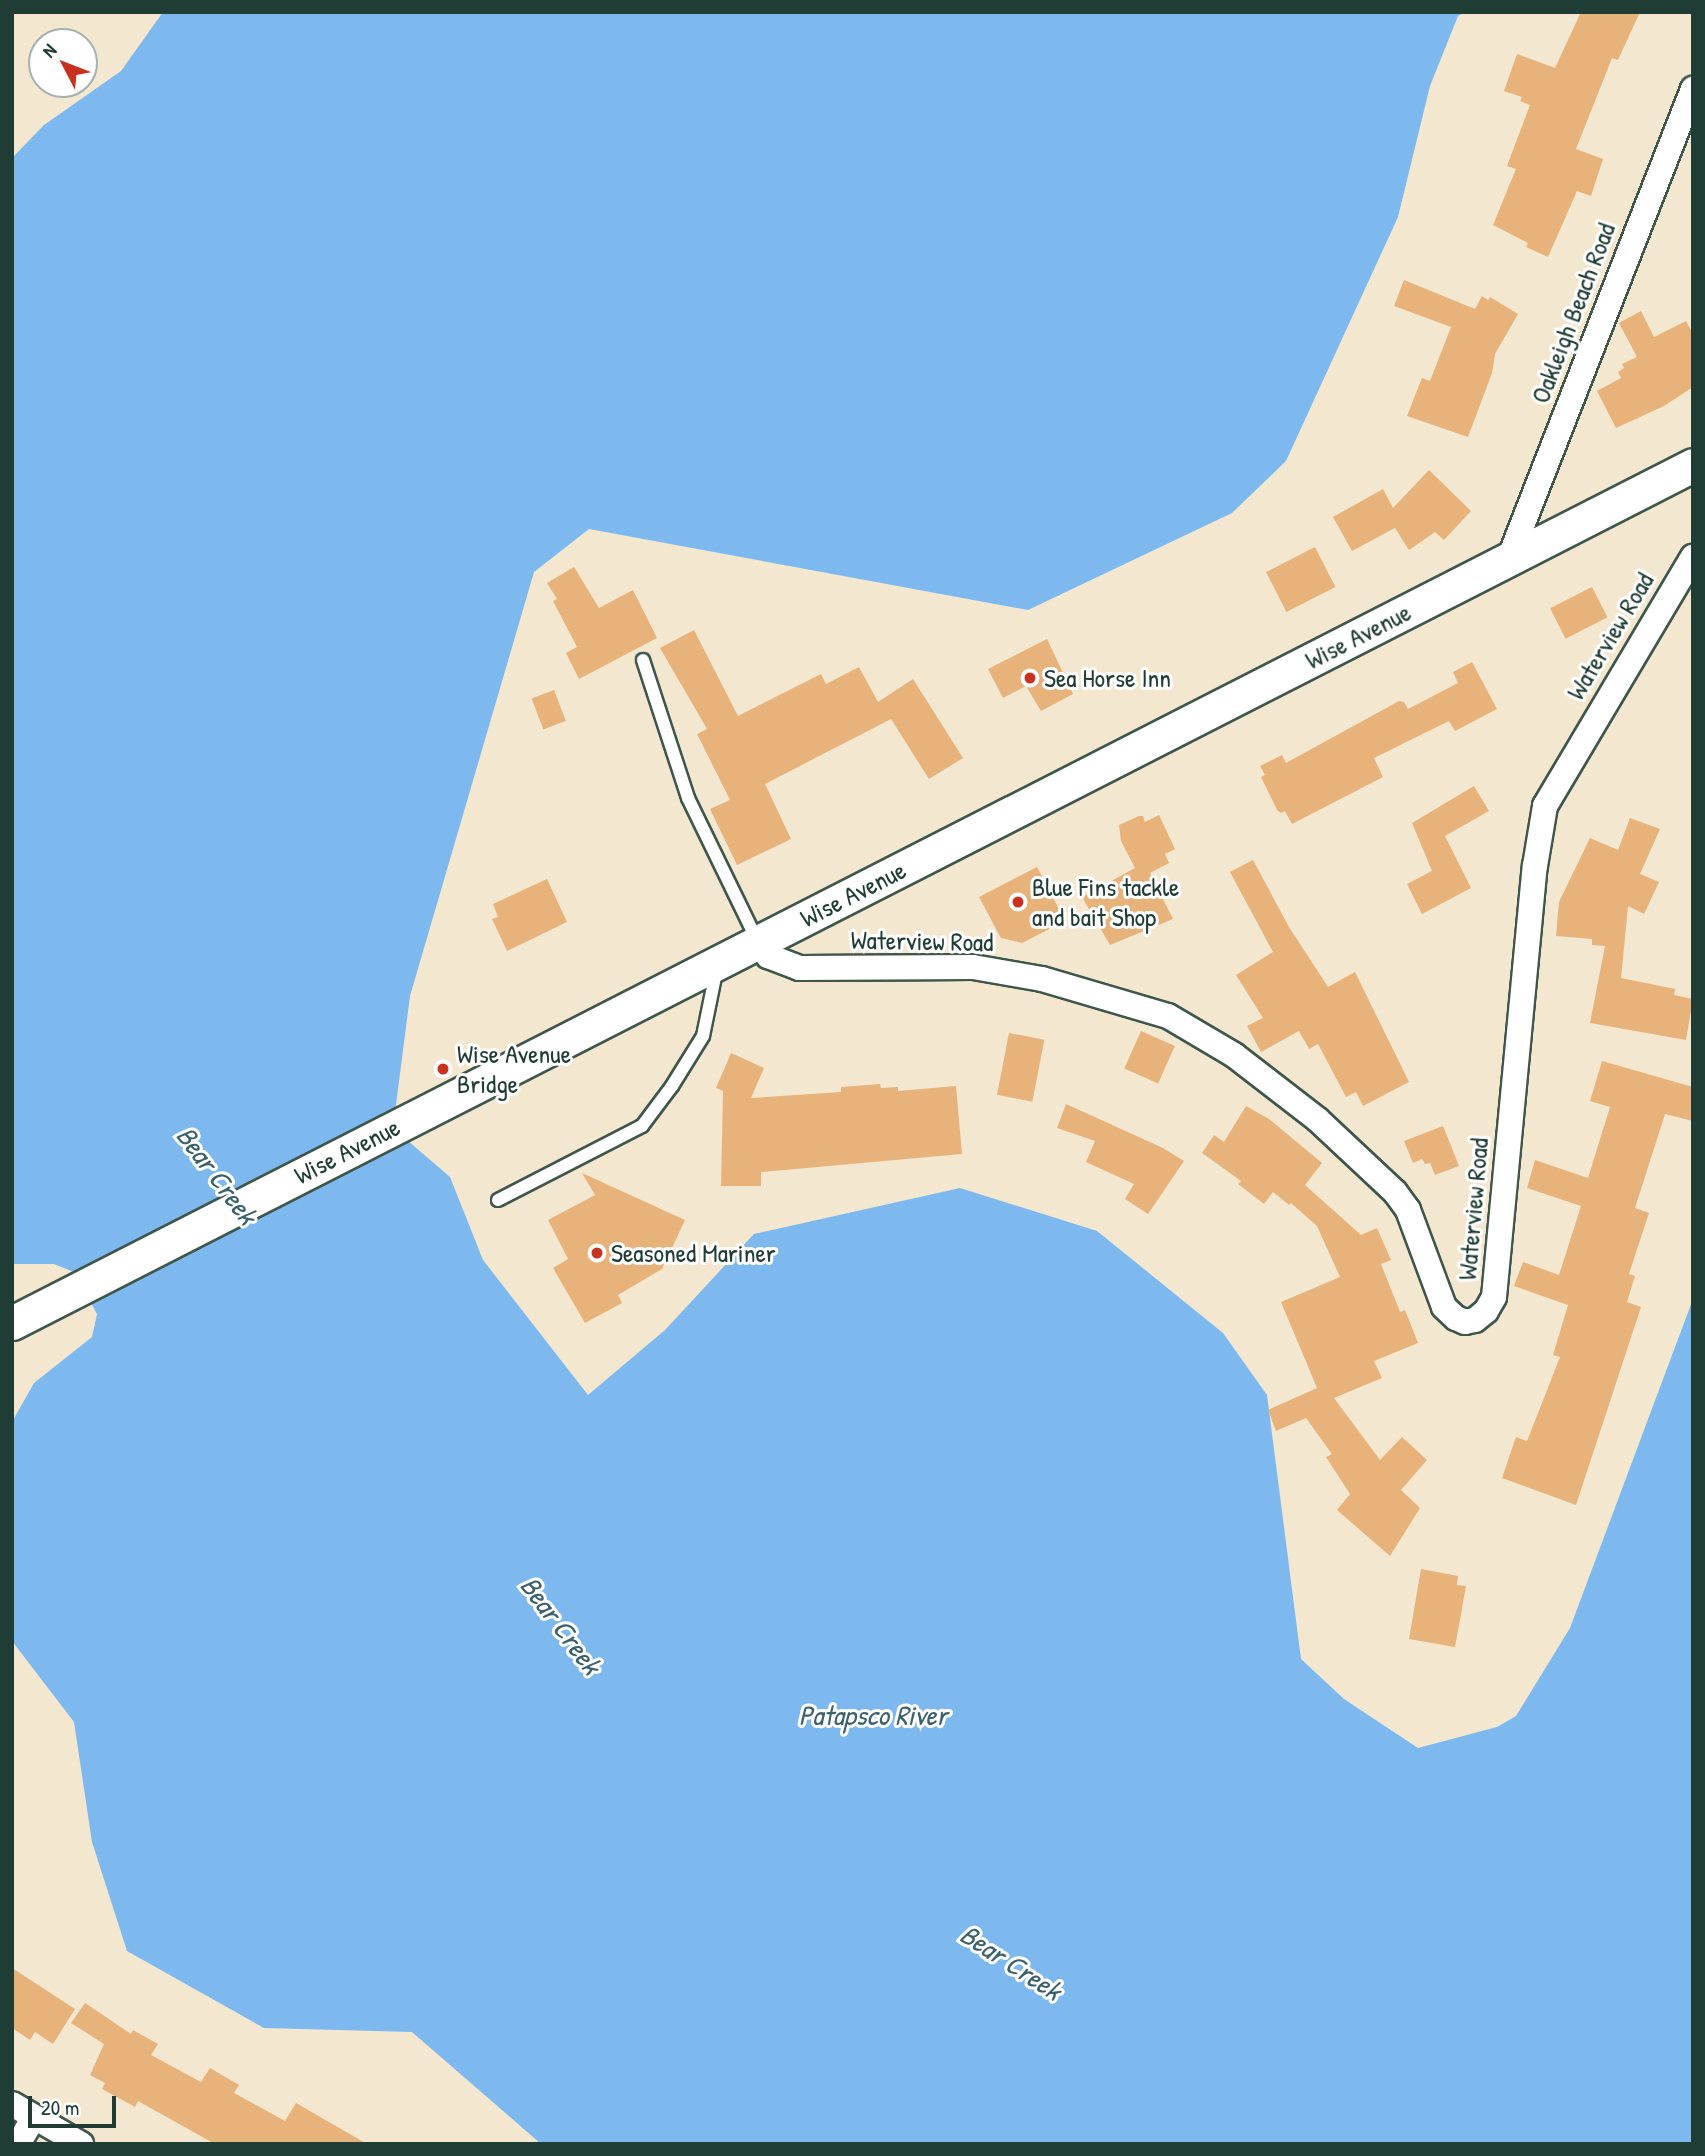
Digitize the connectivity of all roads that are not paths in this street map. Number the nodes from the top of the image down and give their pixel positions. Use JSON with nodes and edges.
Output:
{"nodes":[{"id":1,"x":1693,"y":89,"type":"edge"},
{"id":2,"x":1693,"y":464,"type":"edge"},
{"id":3,"x":1693,"y":557,"type":"edge"},
{"id":4,"x":1509,"y":559,"type":"junction"},
{"id":5,"x":643,"y":660,"type":"dead end"},
{"id":6,"x":759,"y":942,"type":"junction"},
{"id":7,"x":718,"y":963,"type":"junction"},
{"id":8,"x":498,"y":1200,"type":"dead end"},
{"id":9,"x":12,"y":1323,"type":"edge"},
{"id":10,"x":12,"y":2104,"type":"edge"},
{"id":11,"x":34,"y":2117,"type":"junction"},
{"id":12,"x":18,"y":2144,"type":"edge"},
{"id":13,"x":81,"y":2144,"type":"edge"}],
"edges":[{"from":1,"to":4,"type":"street","name":"Oakleigh Beach Road"},
{"from":2,"to":4,"type":"main road","name":"Wise Avenue"},
{"from":3,"to":6,"type":"street","name":"Waterview Road"},
{"from":4,"to":6,"type":"main road","name":"Wise Avenue"},
{"from":5,"to":6,"type":"lane"},
{"from":6,"to":7,"type":"main road","name":"Wise Avenue"},
{"from":7,"to":8,"type":"lane"},
{"from":7,"to":9,"type":"main road","name":"Wise Avenue"},
{"from":10,"to":11,"type":"street"},
{"from":11,"to":12,"type":"street"},
{"from":11,"to":13,"type":"street"}]}
